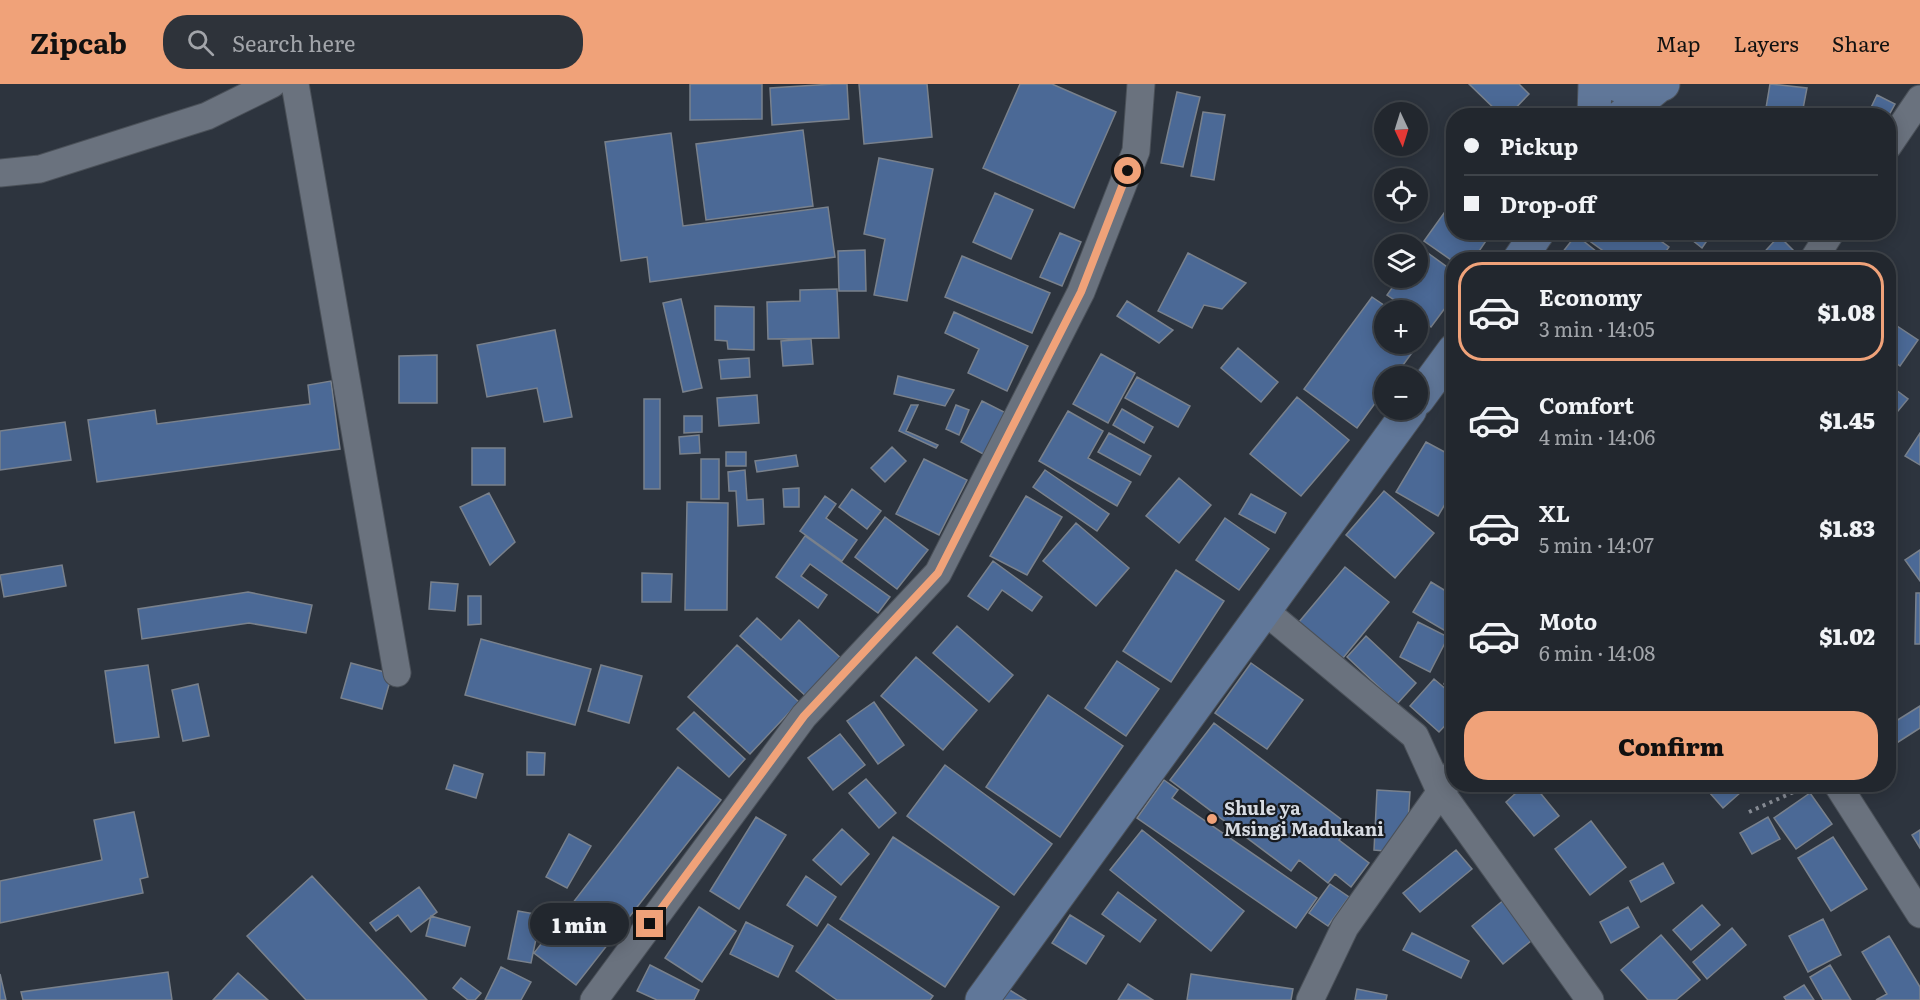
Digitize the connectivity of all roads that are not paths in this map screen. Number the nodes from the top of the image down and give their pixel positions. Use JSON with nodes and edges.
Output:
{"nodes":[{"id":1,"x":272,"y":84,"type":"edge"},
{"id":2,"x":295,"y":84,"type":"edge"},
{"id":3,"x":1141,"y":84,"type":"edge"},
{"id":4,"x":1595,"y":84,"type":"edge"},
{"id":5,"x":1615,"y":84,"type":"edge"},
{"id":6,"x":1660,"y":86,"type":"edge"},
{"id":7,"x":1920,"y":99,"type":"edge"},
{"id":8,"x":1594,"y":108,"type":"edge"},
{"id":9,"x":1632,"y":108,"type":"edge"},
{"id":10,"x":1896,"y":134,"type":"edge"},
{"id":11,"x":0,"y":173,"type":"edge"},
{"id":12,"x":1446,"y":361,"type":"edge"},
{"id":13,"x":1428,"y":385,"type":"edge"},
{"id":14,"x":1403,"y":420,"type":"edge"},
{"id":15,"x":1265,"y":611,"type":"junction"},
{"id":16,"x":397,"y":673,"type":"dead end"},
{"id":17,"x":1446,"y":781,"type":"edge"},
{"id":18,"x":1446,"y":783,"type":"edge"},
{"id":19,"x":1454,"y":792,"type":"edge"},
{"id":20,"x":1843,"y":792,"type":"edge"},
{"id":21,"x":1920,"y":914,"type":"edge"},
{"id":22,"x":594,"y":1000,"type":"edge"},
{"id":23,"x":982,"y":1000,"type":"edge"},
{"id":24,"x":1310,"y":1000,"type":"edge"},
{"id":25,"x":1590,"y":1000,"type":"edge"}],
"edges":[{"from":1,"to":11,"type":"street"},
{"from":2,"to":16,"type":"street"},
{"from":3,"to":22,"type":"street"},
{"from":4,"to":8,"type":"main road"},
{"from":5,"to":6,"type":"main road"},
{"from":6,"to":9,"type":"main road"},
{"from":7,"to":10,"type":"street"},
{"from":12,"to":13,"type":"main road"},
{"from":14,"to":15,"type":"main road"},
{"from":15,"to":17,"type":"street"},
{"from":15,"to":23,"type":"main road"},
{"from":18,"to":24,"type":"street"},
{"from":19,"to":25,"type":"street"},
{"from":20,"to":21,"type":"street"}]}
